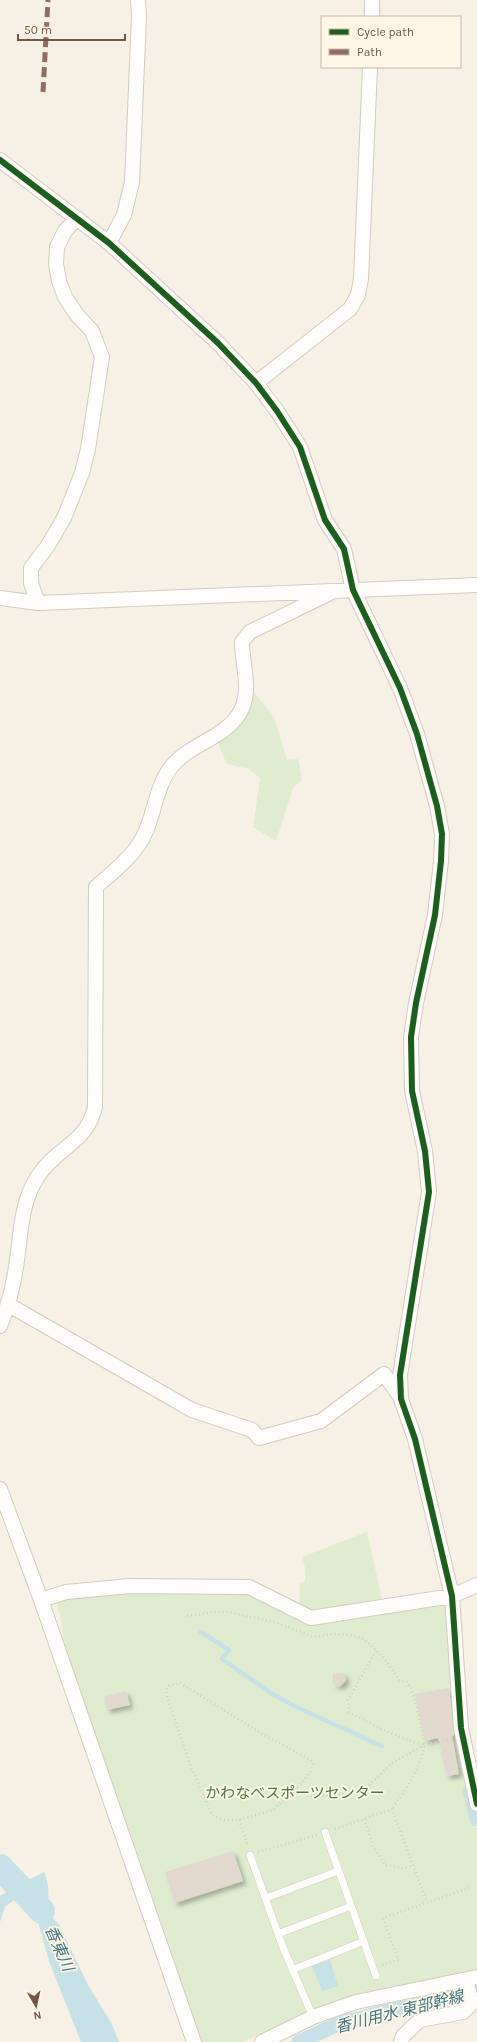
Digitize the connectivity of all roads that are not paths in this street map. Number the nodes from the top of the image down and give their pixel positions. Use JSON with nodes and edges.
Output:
{"nodes":[{"id":1,"x":138,"y":0,"type":"edge"},
{"id":2,"x":372,"y":0,"type":"edge"},
{"id":3,"x":372,"y":16,"type":"edge"},
{"id":4,"x":370,"y":68,"type":"edge"},
{"id":5,"x":0,"y":160,"type":"edge"},
{"id":6,"x":77,"y":218,"type":"junction"},
{"id":7,"x":109,"y":242,"type":"junction"},
{"id":8,"x":256,"y":383,"type":"junction"},
{"id":9,"x":477,"y":584,"type":"edge"},
{"id":10,"x":353,"y":590,"type":"junction"},
{"id":11,"x":334,"y":591,"type":"junction"},
{"id":12,"x":0,"y":598,"type":"edge"},
{"id":13,"x":38,"y":603,"type":"junction"},
{"id":14,"x":8,"y":1305,"type":"junction"},
{"id":15,"x":0,"y":1326,"type":"edge"},
{"id":16,"x":401,"y":1399,"type":"junction"},
{"id":17,"x":0,"y":1489,"type":"edge"},
{"id":18,"x":477,"y":1585,"type":"edge"},
{"id":19,"x":452,"y":1596,"type":"junction"},
{"id":20,"x":41,"y":1600,"type":"junction"},
{"id":21,"x":477,"y":1804,"type":"edge"},
{"id":22,"x":325,"y":1832,"type":"road end"},
{"id":23,"x":250,"y":1854,"type":"road end"},
{"id":24,"x":338,"y":1871,"type":"junction"},
{"id":25,"x":266,"y":1898,"type":"junction"},
{"id":26,"x":351,"y":1906,"type":"junction"},
{"id":27,"x":278,"y":1934,"type":"junction"},
{"id":28,"x":364,"y":1941,"type":"junction"},
{"id":29,"x":292,"y":1970,"type":"junction"},
{"id":30,"x":376,"y":1976,"type":"dead end"},
{"id":31,"x":472,"y":1979,"type":"edge"},
{"id":32,"x":313,"y":2017,"type":"junction"},
{"id":33,"x":194,"y":2042,"type":"edge"},
{"id":34,"x":262,"y":2042,"type":"edge"},
{"id":35,"x":401,"y":2042,"type":"edge"}],
"edges":[{"from":1,"to":7,"type":"street"},
{"from":2,"to":3,"type":"street"},
{"from":4,"to":8,"type":"street"},
{"from":5,"to":6,"type":"street"},
{"from":6,"to":7,"type":"street"},
{"from":6,"to":13,"type":"street"},
{"from":7,"to":8,"type":"street"},
{"from":8,"to":10,"type":"street"},
{"from":9,"to":10,"type":"street"},
{"from":10,"to":11,"type":"street"},
{"from":10,"to":16,"type":"street"},
{"from":11,"to":13,"type":"street"},
{"from":11,"to":14,"type":"street"},
{"from":12,"to":13,"type":"street"},
{"from":14,"to":15,"type":"street"},
{"from":14,"to":16,"type":"street"},
{"from":16,"to":19,"type":"street"},
{"from":17,"to":20,"type":"street"},
{"from":18,"to":19,"type":"street"},
{"from":19,"to":20,"type":"street"},
{"from":19,"to":21,"type":"street"},
{"from":20,"to":33,"type":"street"},
{"from":22,"to":24,"type":"lane"},
{"from":23,"to":25,"type":"lane"},
{"from":24,"to":25,"type":"lane"},
{"from":24,"to":26,"type":"lane"},
{"from":25,"to":27,"type":"lane"},
{"from":26,"to":27,"type":"lane"},
{"from":26,"to":28,"type":"lane"},
{"from":27,"to":29,"type":"lane"},
{"from":28,"to":29,"type":"lane"},
{"from":28,"to":30,"type":"lane"},
{"from":29,"to":32,"type":"lane"},
{"from":31,"to":32,"type":"street"},
{"from":31,"to":35,"type":"street"},
{"from":32,"to":34,"type":"street"}]}
